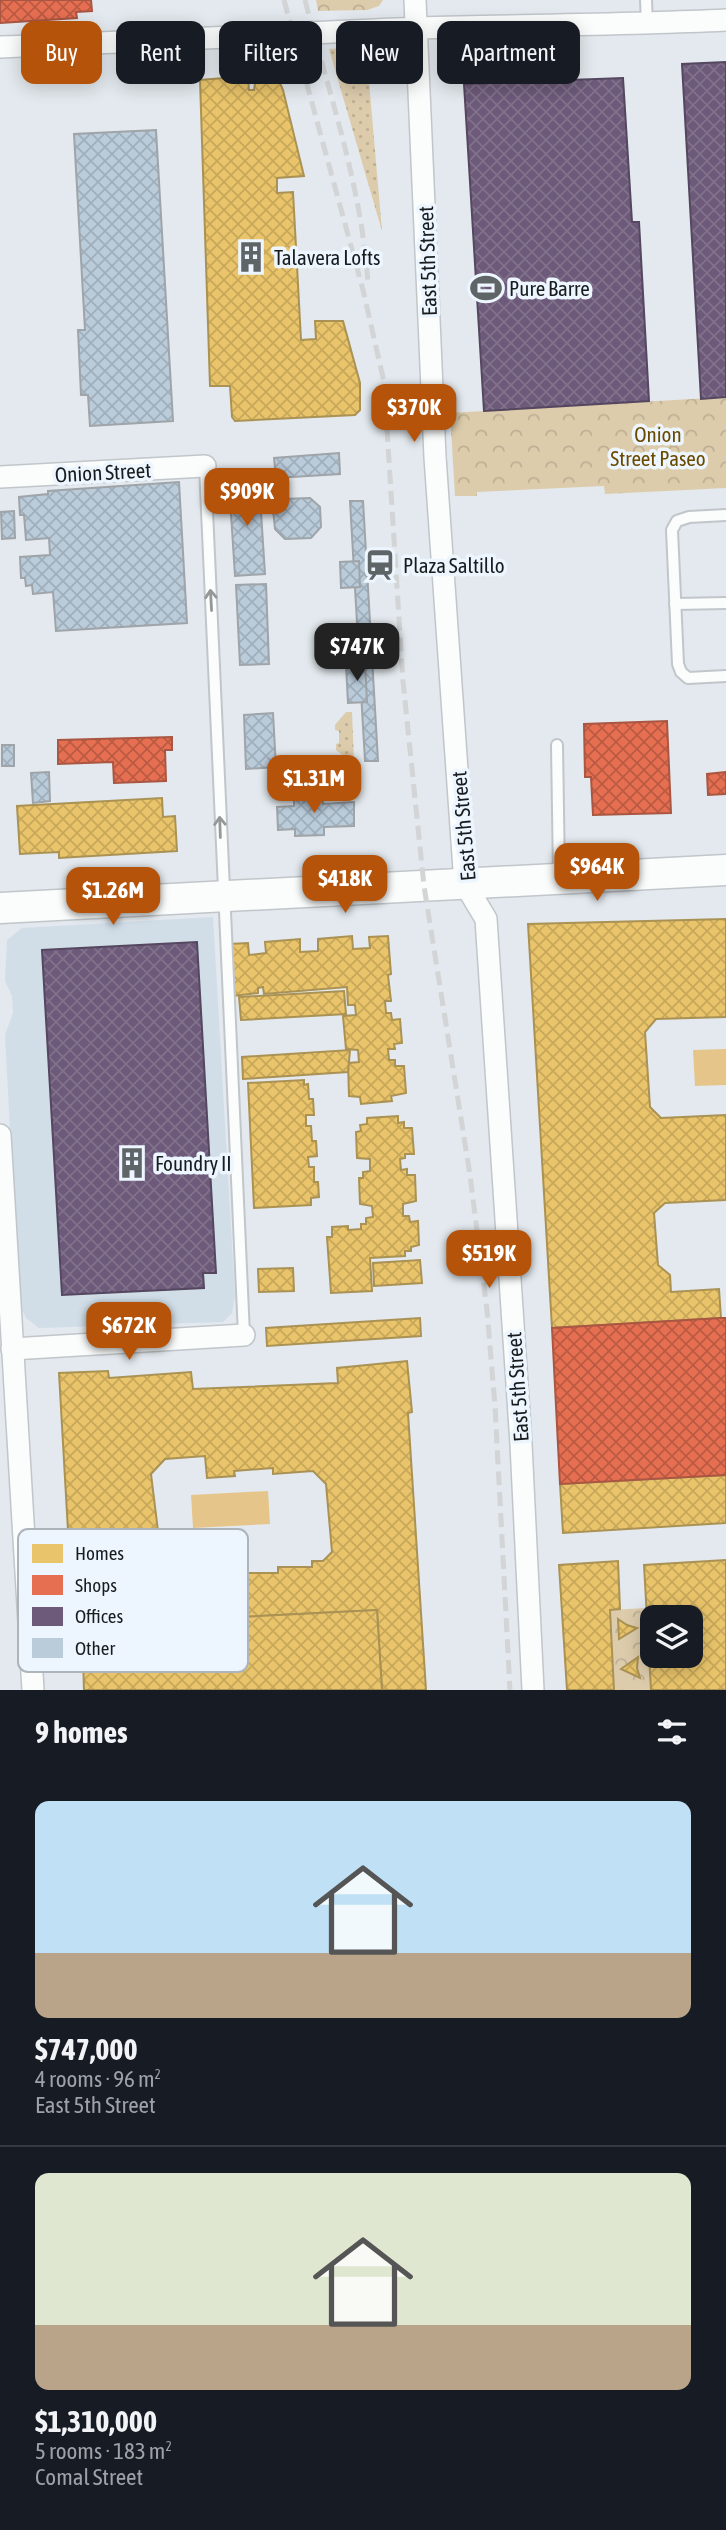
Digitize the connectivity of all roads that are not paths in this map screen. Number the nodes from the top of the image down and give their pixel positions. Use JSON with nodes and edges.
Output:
{"nodes":[{"id":1,"x":415,"y":0,"type":"edge"},
{"id":2,"x":646,"y":0,"type":"edge"},
{"id":3,"x":726,"y":20,"type":"edge"},
{"id":4,"x":416,"y":21,"type":"edge"},
{"id":5,"x":647,"y":24,"type":"junction"},
{"id":6,"x":423,"y":29,"type":"edge"},
{"id":7,"x":336,"y":33,"type":"edge"},
{"id":8,"x":0,"y":47,"type":"edge"},
{"id":9,"x":419,"y":84,"type":"edge"},
{"id":10,"x":205,"y":466,"type":"joint"},
{"id":11,"x":0,"y":477,"type":"edge"},
{"id":12,"x":726,"y":515,"type":"edge"},
{"id":13,"x":726,"y":603,"type":"edge"},
{"id":14,"x":675,"y":604,"type":"junction"},
{"id":15,"x":726,"y":676,"type":"edge"},
{"id":16,"x":557,"y":745,"type":"dead end"},
{"id":17,"x":726,"y":870,"type":"edge"},
{"id":18,"x":559,"y":879,"type":"junction"},
{"id":19,"x":465,"y":884,"type":"junction"},
{"id":20,"x":223,"y":896,"type":"junction"},
{"id":21,"x":0,"y":908,"type":"edge"},
{"id":22,"x":0,"y":1135,"type":"edge"},
{"id":23,"x":244,"y":1335,"type":"joint"},
{"id":24,"x":12,"y":1349,"type":"junction"},
{"id":25,"x":23,"y":1529,"type":"edge"},
{"id":26,"x":32,"y":1672,"type":"edge"},
{"id":27,"x":33,"y":1690,"type":"edge"},
{"id":28,"x":533,"y":1690,"type":"edge"}],
"edges":[{"from":1,"to":4,"type":"street","name":"East 5th Street"},
{"from":2,"to":5,"type":"lane"},
{"from":3,"to":5,"type":"street"},
{"from":5,"to":6,"type":"street"},
{"from":7,"to":8,"type":"street"},
{"from":9,"to":19,"type":"street","name":"East 5th Street"},
{"from":10,"to":11,"type":"street","name":"Onion Street"},
{"from":20,"to":10,"type":"lane","one_way":true},
{"from":12,"to":14,"type":"lane"},
{"from":13,"to":14,"type":"lane"},
{"from":14,"to":15,"type":"lane"},
{"from":16,"to":18,"type":"lane"},
{"from":17,"to":18,"type":"street"},
{"from":18,"to":19,"type":"street"},
{"from":19,"to":20,"type":"street"},
{"from":19,"to":28,"type":"street","name":"East 5th Street"},
{"from":20,"to":21,"type":"street"},
{"from":20,"to":23,"type":"lane"},
{"from":22,"to":24,"type":"street"},
{"from":23,"to":24,"type":"street"},
{"from":24,"to":25,"type":"street"},
{"from":26,"to":27,"type":"street"}]}
